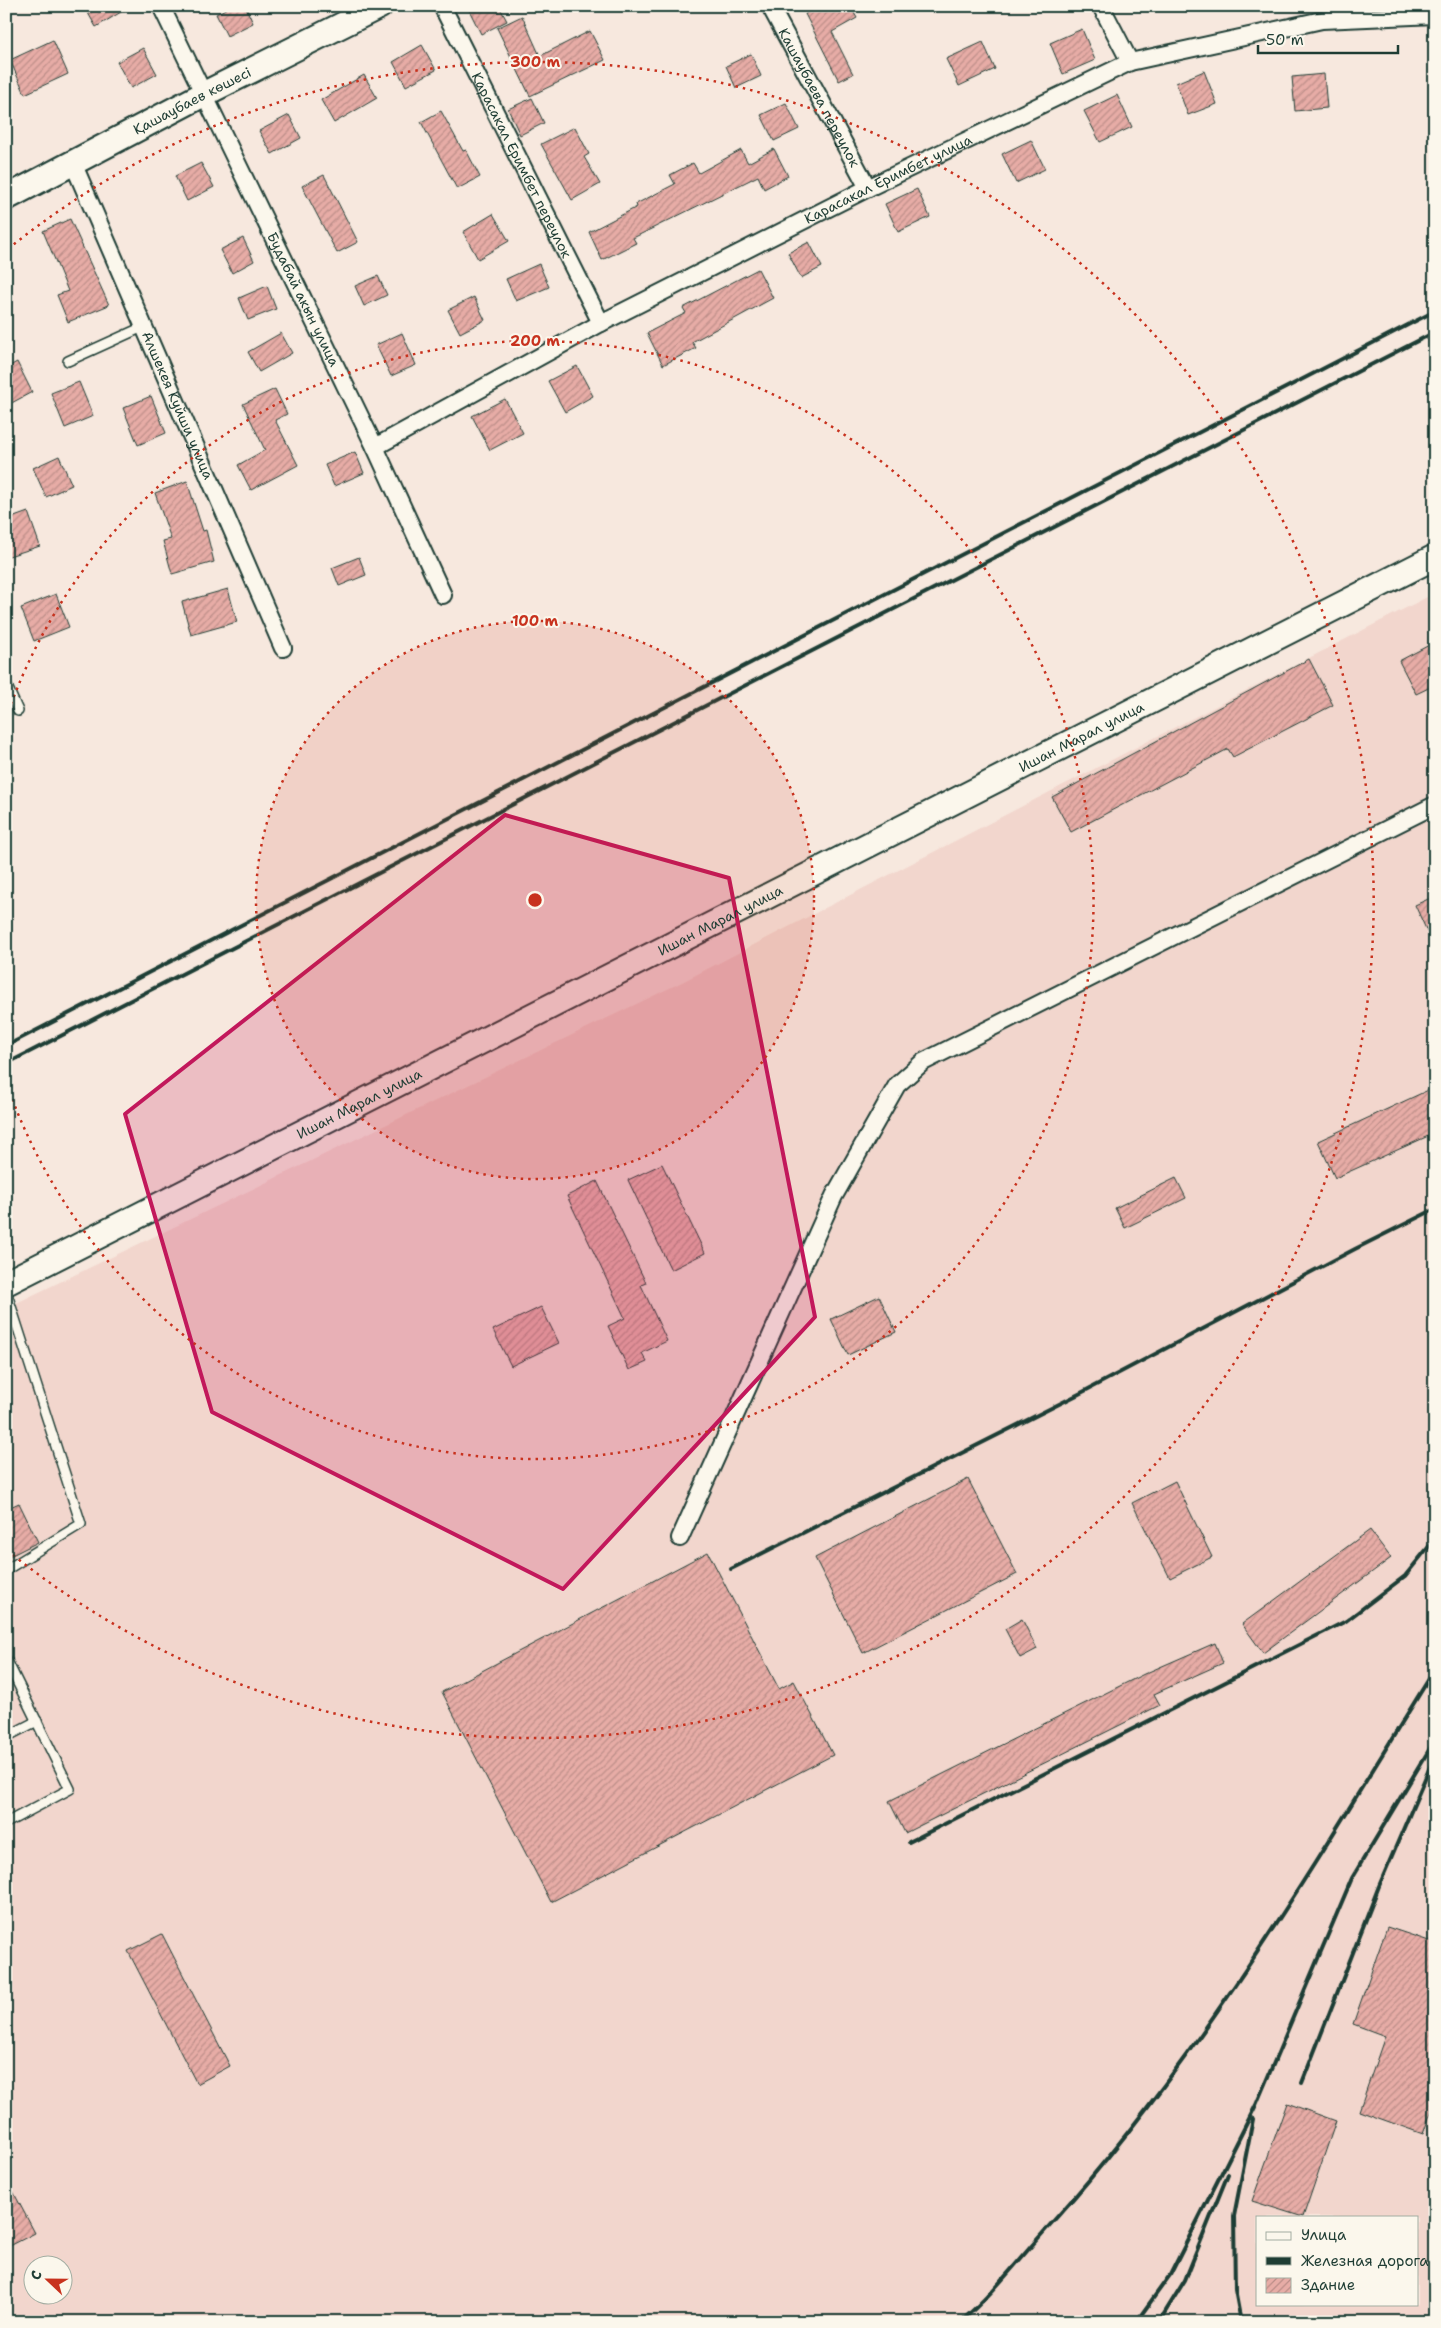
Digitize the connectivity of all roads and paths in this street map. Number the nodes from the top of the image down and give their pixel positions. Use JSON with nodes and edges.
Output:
{"nodes":[{"id":1,"x":161,"y":6,"type":"edge"},
{"id":2,"x":380,"y":6,"type":"edge"},
{"id":3,"x":442,"y":6,"type":"edge"},
{"id":4,"x":770,"y":6,"type":"edge"},
{"id":5,"x":1101,"y":6,"type":"edge"},
{"id":6,"x":1435,"y":14,"type":"edge"},
{"id":7,"x":1130,"y":62,"type":"junction"},
{"id":8,"x":204,"y":94,"type":"junction"},
{"id":9,"x":73,"y":163,"type":"junction"},
{"id":10,"x":868,"y":188,"type":"junction"},
{"id":11,"x":6,"y":198,"type":"edge"},
{"id":12,"x":601,"y":323,"type":"junction"},
{"id":13,"x":145,"y":326,"type":"junction"},
{"id":14,"x":68,"y":361,"type":"dead end"},
{"id":15,"x":375,"y":447,"type":"junction"},
{"id":16,"x":1435,"y":557,"type":"edge"},
{"id":17,"x":443,"y":595,"type":"dead end"},
{"id":18,"x":283,"y":648,"type":"dead end"},
{"id":19,"x":6,"y":684,"type":"edge"},
{"id":20,"x":18,"y":710,"type":"dead end"},
{"id":21,"x":1435,"y":805,"type":"edge"},
{"id":22,"x":6,"y":1283,"type":"edge"},
{"id":23,"x":6,"y":1291,"type":"edge"},
{"id":24,"x":680,"y":1538,"type":"dead end"},
{"id":25,"x":6,"y":1570,"type":"edge"},
{"id":26,"x":6,"y":1659,"type":"edge"},
{"id":27,"x":37,"y":1721,"type":"junction"},
{"id":28,"x":6,"y":1737,"type":"edge"},
{"id":29,"x":6,"y":1823,"type":"edge"}],
"edges":[{"from":1,"to":8,"type":"street","name":"Будабай акын улица"},
{"from":2,"to":8,"type":"main road","name":"Қашаубаев көшесі"},
{"from":3,"to":12,"type":"street","name":"Карасакал Еримбет переулок"},
{"from":4,"to":10,"type":"street","name":"Кашаубаева переулок"},
{"from":5,"to":7,"type":"street"},
{"from":6,"to":7,"type":"street","name":"Карасакал Еримбет улица"},
{"from":7,"to":10,"type":"street","name":"Карасакал Еримбет улица"},
{"from":8,"to":9,"type":"main road","name":"Қашаубаев көшесі"},
{"from":8,"to":15,"type":"street","name":"Будабай акын улица"},
{"from":9,"to":11,"type":"main road","name":"Қашаубаев көшесі"},
{"from":9,"to":13,"type":"street","name":"Алшекея Куйши улица"},
{"from":10,"to":12,"type":"street","name":"Карасакал Еримбет улица"},
{"from":12,"to":15,"type":"street","name":"Карасакал Еримбет улица"},
{"from":13,"to":14,"type":"lane"},
{"from":13,"to":18,"type":"street","name":"Алшекея Куйши улица"},
{"from":15,"to":17,"type":"street","name":"Будабай акын улица"},
{"from":16,"to":22,"type":"main road","name":"Ишан Марал улица"},
{"from":19,"to":20,"type":"lane"},
{"from":21,"to":24,"type":"street"},
{"from":23,"to":25,"type":"lane"},
{"from":26,"to":27,"type":"lane"},
{"from":27,"to":28,"type":"lane"},
{"from":27,"to":29,"type":"lane"}]}
